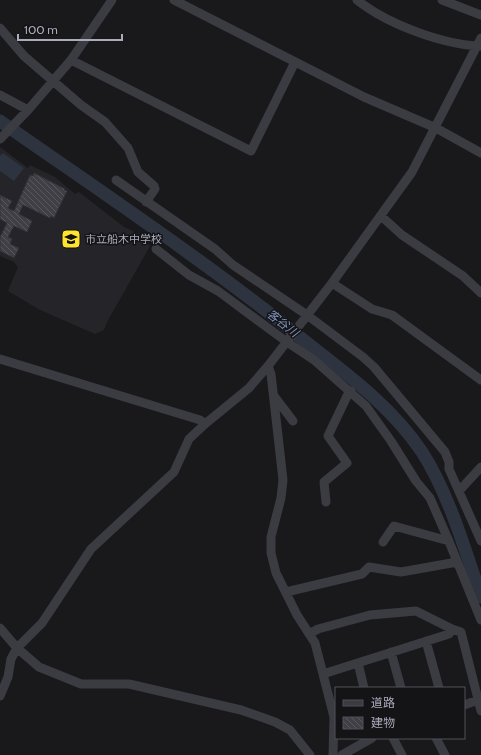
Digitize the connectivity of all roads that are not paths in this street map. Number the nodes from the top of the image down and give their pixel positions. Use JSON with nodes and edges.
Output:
{"nodes":[{"id":1,"x":112,"y":0,"type":"edge"},
{"id":2,"x":174,"y":0,"type":"edge"},
{"id":3,"x":357,"y":0,"type":"edge"},
{"id":4,"x":442,"y":0,"type":"edge"},
{"id":5,"x":481,"y":15,"type":"edge"},
{"id":6,"x":0,"y":28,"type":"edge"},
{"id":7,"x":480,"y":43,"type":"edge"},
{"id":8,"x":71,"y":60,"type":"junction"},
{"id":9,"x":294,"y":62,"type":"junction"},
{"id":10,"x":53,"y":81,"type":"junction"},
{"id":11,"x":0,"y":95,"type":"edge"},
{"id":12,"x":27,"y":112,"type":"junction"},
{"id":13,"x":436,"y":128,"type":"junction"},
{"id":14,"x":0,"y":139,"type":"edge"},
{"id":15,"x":481,"y":153,"type":"edge"},
{"id":16,"x":116,"y":180,"type":"dead end"},
{"id":17,"x":146,"y":202,"type":"junction"},
{"id":18,"x":381,"y":216,"type":"junction"},
{"id":19,"x":156,"y":249,"type":"dead end"},
{"id":20,"x":332,"y":283,"type":"junction"},
{"id":21,"x":481,"y":293,"type":"edge"},
{"id":22,"x":306,"y":316,"type":"junction"},
{"id":23,"x":288,"y":341,"type":"junction"},
{"id":24,"x":0,"y":359,"type":"edge"},
{"id":25,"x":268,"y":366,"type":"junction"},
{"id":26,"x":481,"y":380,"type":"edge"},
{"id":27,"x":351,"y":392,"type":"junction"},
{"id":28,"x":274,"y":396,"type":"junction"},
{"id":29,"x":292,"y":422,"type":"dead end"},
{"id":30,"x":205,"y":424,"type":"junction"},
{"id":31,"x":481,"y":468,"type":"edge"},
{"id":32,"x":459,"y":491,"type":"junction"},
{"id":33,"x":326,"y":502,"type":"dead end"},
{"id":34,"x":449,"y":541,"type":"junction"},
{"id":35,"x":481,"y":541,"type":"edge"},
{"id":36,"x":383,"y":542,"type":"dead end"},
{"id":37,"x":457,"y":562,"type":"junction"},
{"id":38,"x":286,"y":592,"type":"junction"},
{"id":39,"x":481,"y":620,"type":"edge"},
{"id":40,"x":0,"y":628,"type":"edge"},
{"id":41,"x":452,"y":629,"type":"junction"},
{"id":42,"x":309,"y":634,"type":"junction"},
{"id":43,"x":426,"y":641,"type":"junction"},
{"id":44,"x":17,"y":648,"type":"junction"},
{"id":45,"x":391,"y":652,"type":"junction"},
{"id":46,"x":358,"y":663,"type":"junction"},
{"id":47,"x":323,"y":674,"type":"junction"},
{"id":48,"x":364,"y":687,"type":"edge"},
{"id":49,"x":401,"y":687,"type":"edge"},
{"id":50,"x":439,"y":687,"type":"edge"},
{"id":51,"x":0,"y":696,"type":"edge"},
{"id":52,"x":478,"y":700,"type":"junction"},
{"id":53,"x":465,"y":705,"type":"edge"},
{"id":54,"x":481,"y":711,"type":"edge"},
{"id":55,"x":370,"y":739,"type":"edge"},
{"id":56,"x":394,"y":739,"type":"edge"},
{"id":57,"x":437,"y":739,"type":"edge"},
{"id":58,"x":310,"y":755,"type":"edge"},
{"id":59,"x":333,"y":755,"type":"edge"},
{"id":60,"x":342,"y":755,"type":"edge"},
{"id":61,"x":402,"y":755,"type":"edge"},
{"id":62,"x":446,"y":755,"type":"edge"}],
"edges":[{"from":1,"to":8,"type":"street"},
{"from":2,"to":9,"type":"street"},
{"from":3,"to":7,"type":"street"},
{"from":4,"to":5,"type":"street"},
{"from":6,"to":10,"type":"street"},
{"from":7,"to":13,"type":"street"},
{"from":8,"to":9,"type":"street"},
{"from":8,"to":10,"type":"street"},
{"from":9,"to":13,"type":"street"},
{"from":10,"to":12,"type":"street"},
{"from":10,"to":17,"type":"street"},
{"from":11,"to":12,"type":"street"},
{"from":12,"to":14,"type":"street"},
{"from":13,"to":15,"type":"street"},
{"from":13,"to":18,"type":"street"},
{"from":16,"to":17,"type":"street"},
{"from":17,"to":22,"type":"street"},
{"from":18,"to":20,"type":"street"},
{"from":18,"to":21,"type":"street"},
{"from":19,"to":23,"type":"street"},
{"from":20,"to":22,"type":"street"},
{"from":20,"to":26,"type":"street"},
{"from":22,"to":23,"type":"street"},
{"from":22,"to":32,"type":"street"},
{"from":23,"to":25,"type":"street"},
{"from":23,"to":27,"type":"street"},
{"from":24,"to":30,"type":"street"},
{"from":25,"to":28,"type":"street"},
{"from":25,"to":30,"type":"street"},
{"from":27,"to":33,"type":"street"},
{"from":27,"to":34,"type":"street"},
{"from":28,"to":29,"type":"street"},
{"from":28,"to":38,"type":"street"},
{"from":30,"to":44,"type":"street"},
{"from":31,"to":32,"type":"street"},
{"from":32,"to":35,"type":"street"},
{"from":34,"to":36,"type":"street"},
{"from":34,"to":37,"type":"street"},
{"from":37,"to":38,"type":"street"},
{"from":37,"to":39,"type":"street"},
{"from":38,"to":42,"type":"street"},
{"from":40,"to":44,"type":"street"},
{"from":41,"to":42,"type":"street"},
{"from":41,"to":43,"type":"street"},
{"from":41,"to":52,"type":"street"},
{"from":42,"to":47,"type":"street"},
{"from":43,"to":45,"type":"street"},
{"from":43,"to":50,"type":"street"},
{"from":44,"to":51,"type":"street"},
{"from":44,"to":58,"type":"street"},
{"from":45,"to":46,"type":"street"},
{"from":45,"to":49,"type":"street"},
{"from":46,"to":47,"type":"street"},
{"from":46,"to":48,"type":"street"},
{"from":47,"to":59,"type":"street"},
{"from":52,"to":53,"type":"street"},
{"from":52,"to":54,"type":"street"},
{"from":55,"to":60,"type":"street"},
{"from":56,"to":61,"type":"street"},
{"from":57,"to":62,"type":"street"}]}
